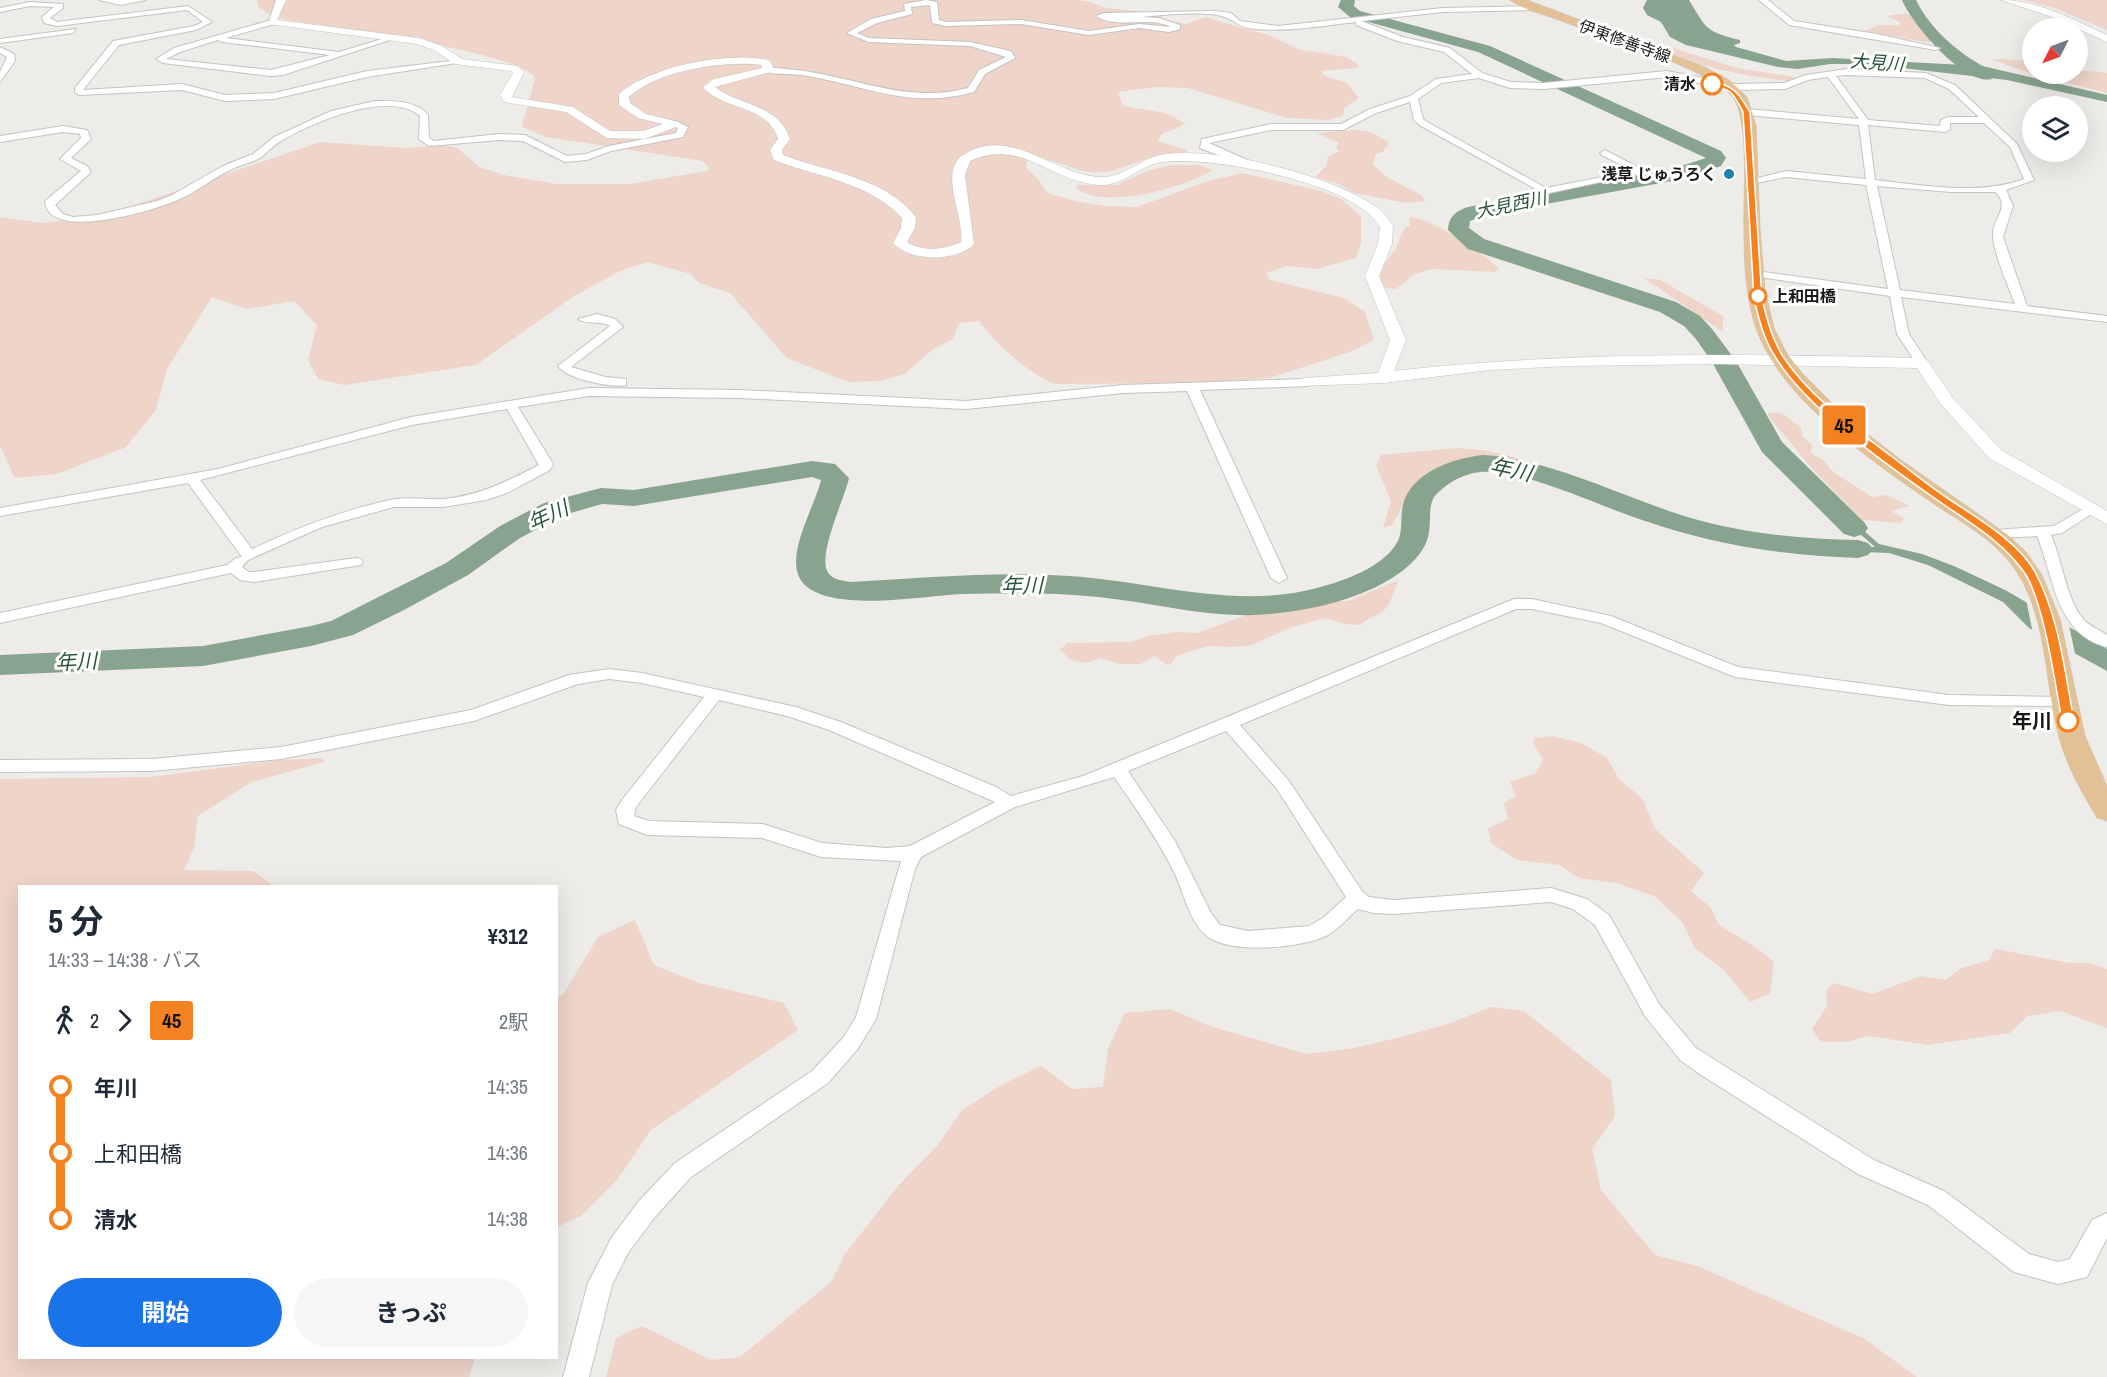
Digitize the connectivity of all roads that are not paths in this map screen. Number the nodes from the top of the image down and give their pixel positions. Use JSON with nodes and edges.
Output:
{"nodes":[{"id":1,"x":103,"y":0,"type":"edge"},
{"id":2,"x":142,"y":0,"type":"edge"},
{"id":3,"x":281,"y":0,"type":"edge"},
{"id":4,"x":1516,"y":0,"type":"edge"},
{"id":5,"x":1763,"y":0,"type":"edge"},
{"id":6,"x":2006,"y":0,"type":"edge"},
{"id":7,"x":57,"y":2,"type":"edge"},
{"id":8,"x":1435,"y":2,"type":"dead end"},
{"id":9,"x":1227,"y":5,"type":"dead end"},
{"id":10,"x":1536,"y":8,"type":"junction"},
{"id":11,"x":0,"y":10,"type":"edge"},
{"id":12,"x":1453,"y":10,"type":"junction"},
{"id":13,"x":84,"y":21,"type":"junction"},
{"id":14,"x":1356,"y":21,"type":"junction"},
{"id":15,"x":271,"y":22,"type":"junction"},
{"id":16,"x":1266,"y":26,"type":"junction"},
{"id":17,"x":394,"y":37,"type":"junction"},
{"id":18,"x":215,"y":39,"type":"junction"},
{"id":19,"x":2107,"y":39,"type":"edge"},
{"id":20,"x":0,"y":41,"type":"edge"},
{"id":21,"x":1936,"y":48,"type":"dead end"},
{"id":22,"x":0,"y":49,"type":"edge"},
{"id":23,"x":343,"y":53,"type":"junction"},
{"id":24,"x":459,"y":62,"type":"junction"},
{"id":25,"x":766,"y":70,"type":"junction"},
{"id":26,"x":1830,"y":74,"type":"junction"},
{"id":27,"x":1479,"y":75,"type":"junction"},
{"id":28,"x":0,"y":78,"type":"edge"},
{"id":29,"x":1726,"y":86,"type":"junction"},
{"id":30,"x":1413,"y":98,"type":"junction"},
{"id":31,"x":1747,"y":112,"type":"junction"},
{"id":32,"x":1987,"y":120,"type":"junction"},
{"id":33,"x":1864,"y":123,"type":"junction"},
{"id":34,"x":675,"y":124,"type":"junction"},
{"id":35,"x":0,"y":139,"type":"edge"},
{"id":36,"x":1605,"y":153,"type":"dead end"},
{"id":37,"x":1251,"y":165,"type":"junction"},
{"id":38,"x":1751,"y":181,"type":"junction"},
{"id":39,"x":1870,"y":183,"type":"junction"},
{"id":40,"x":1996,"y":187,"type":"junction"},
{"id":41,"x":1756,"y":274,"type":"junction"},
{"id":42,"x":1894,"y":293,"type":"junction"},
{"id":43,"x":2022,"y":309,"type":"junction"},
{"id":44,"x":584,"y":319,"type":"dead end"},
{"id":45,"x":2107,"y":319,"type":"edge"},
{"id":46,"x":1780,"y":358,"type":"junction"},
{"id":47,"x":1922,"y":363,"type":"junction"},
{"id":48,"x":1384,"y":378,"type":"junction"},
{"id":49,"x":1304,"y":382,"type":"joint"},
{"id":50,"x":1192,"y":387,"type":"junction"},
{"id":51,"x":702,"y":393,"type":"junction"},
{"id":52,"x":510,"y":404,"type":"junction"},
{"id":53,"x":192,"y":479,"type":"junction"},
{"id":54,"x":2088,"y":510,"type":"junction"},
{"id":55,"x":0,"y":512,"type":"edge"},
{"id":56,"x":2107,"y":519,"type":"edge"},
{"id":57,"x":2043,"y":533,"type":"junction"},
{"id":58,"x":1995,"y":534,"type":"junction"},
{"id":59,"x":249,"y":556,"type":"junction"},
{"id":60,"x":356,"y":562,"type":"dead end"},
{"id":61,"x":235,"y":568,"type":"junction"},
{"id":62,"x":1279,"y":578,"type":"dead end"},
{"id":63,"x":0,"y":618,"type":"edge"},
{"id":64,"x":2107,"y":642,"type":"edge"},
{"id":65,"x":715,"y":694,"type":"junction"},
{"id":66,"x":2063,"y":701,"type":"junction"},
{"id":67,"x":1229,"y":724,"type":"junction"},
{"id":68,"x":0,"y":766,"type":"edge"},
{"id":69,"x":1117,"y":769,"type":"junction"},
{"id":70,"x":1009,"y":803,"type":"junction"},
{"id":71,"x":2107,"y":811,"type":"edge"},
{"id":72,"x":914,"y":853,"type":"junction"},
{"id":73,"x":1358,"y":898,"type":"junction"},
{"id":74,"x":2107,"y":1224,"type":"edge"},
{"id":75,"x":576,"y":1377,"type":"edge"}],
"edges":[{"from":1,"to":2,"type":"street"},
{"from":3,"to":15,"type":"street"},
{"from":4,"to":10,"type":"main road","name":"伊東修善寺線"},
{"from":5,"to":21,"type":"street"},
{"from":6,"to":19,"type":"street"},
{"from":7,"to":11,"type":"street"},
{"from":7,"to":13,"type":"street"},
{"from":8,"to":12,"type":"street"},
{"from":9,"to":16,"type":"street"},
{"from":10,"to":12,"type":"street"},
{"from":10,"to":29,"type":"main road","name":"伊東修善寺線"},
{"from":12,"to":14,"type":"street"},
{"from":13,"to":20,"type":"street"},
{"from":13,"to":24,"type":"street"},
{"from":14,"to":16,"type":"street"},
{"from":14,"to":27,"type":"street"},
{"from":15,"to":17,"type":"street"},
{"from":15,"to":18,"type":"street"},
{"from":16,"to":25,"type":"street"},
{"from":17,"to":23,"type":"street"},
{"from":17,"to":24,"type":"street"},
{"from":18,"to":23,"type":"street"},
{"from":18,"to":23,"type":"street"},
{"from":22,"to":28,"type":"street"},
{"from":24,"to":34,"type":"street"},
{"from":25,"to":34,"type":"street"},
{"from":25,"to":37,"type":"street"},
{"from":26,"to":29,"type":"street"},
{"from":26,"to":32,"type":"street"},
{"from":26,"to":33,"type":"street"},
{"from":27,"to":29,"type":"street"},
{"from":27,"to":30,"type":"street"},
{"from":29,"to":31,"type":"main road","name":"伊東修善寺線"},
{"from":30,"to":36,"type":"street"},
{"from":30,"to":37,"type":"street"},
{"from":31,"to":33,"type":"street"},
{"from":31,"to":38,"type":"main road"},
{"from":32,"to":33,"type":"street"},
{"from":32,"to":40,"type":"street"},
{"from":33,"to":39,"type":"street"},
{"from":34,"to":35,"type":"street"},
{"from":37,"to":48,"type":"street"},
{"from":38,"to":39,"type":"street"},
{"from":38,"to":41,"type":"main road"},
{"from":39,"to":40,"type":"street"},
{"from":39,"to":42,"type":"street"},
{"from":40,"to":43,"type":"street"},
{"from":41,"to":42,"type":"street"},
{"from":41,"to":46,"type":"main road"},
{"from":42,"to":43,"type":"street"},
{"from":42,"to":47,"type":"street"},
{"from":43,"to":45,"type":"street"},
{"from":44,"to":51,"type":"street"},
{"from":46,"to":47,"type":"street"},
{"from":46,"to":48,"type":"street"},
{"from":46,"to":58,"type":"main road"},
{"from":47,"to":54,"type":"street"},
{"from":48,"to":49,"type":"street"},
{"from":49,"to":50,"type":"street"},
{"from":50,"to":51,"type":"street"},
{"from":50,"to":62,"type":"street"},
{"from":51,"to":52,"type":"street"},
{"from":52,"to":53,"type":"street"},
{"from":52,"to":59,"type":"street"},
{"from":53,"to":55,"type":"street"},
{"from":53,"to":59,"type":"street"},
{"from":54,"to":56,"type":"street"},
{"from":54,"to":57,"type":"street"},
{"from":57,"to":58,"type":"street"},
{"from":57,"to":64,"type":"street"},
{"from":58,"to":66,"type":"main road"},
{"from":59,"to":61,"type":"street"},
{"from":60,"to":61,"type":"street"},
{"from":61,"to":63,"type":"street"},
{"from":65,"to":68,"type":"street"},
{"from":65,"to":70,"type":"street"},
{"from":65,"to":72,"type":"street"},
{"from":66,"to":67,"type":"street"},
{"from":66,"to":71,"type":"main road"},
{"from":67,"to":69,"type":"street"},
{"from":67,"to":73,"type":"street"},
{"from":69,"to":70,"type":"street"},
{"from":69,"to":73,"type":"street"},
{"from":70,"to":72,"type":"street"},
{"from":72,"to":75,"type":"street"},
{"from":73,"to":74,"type":"street"}]}
